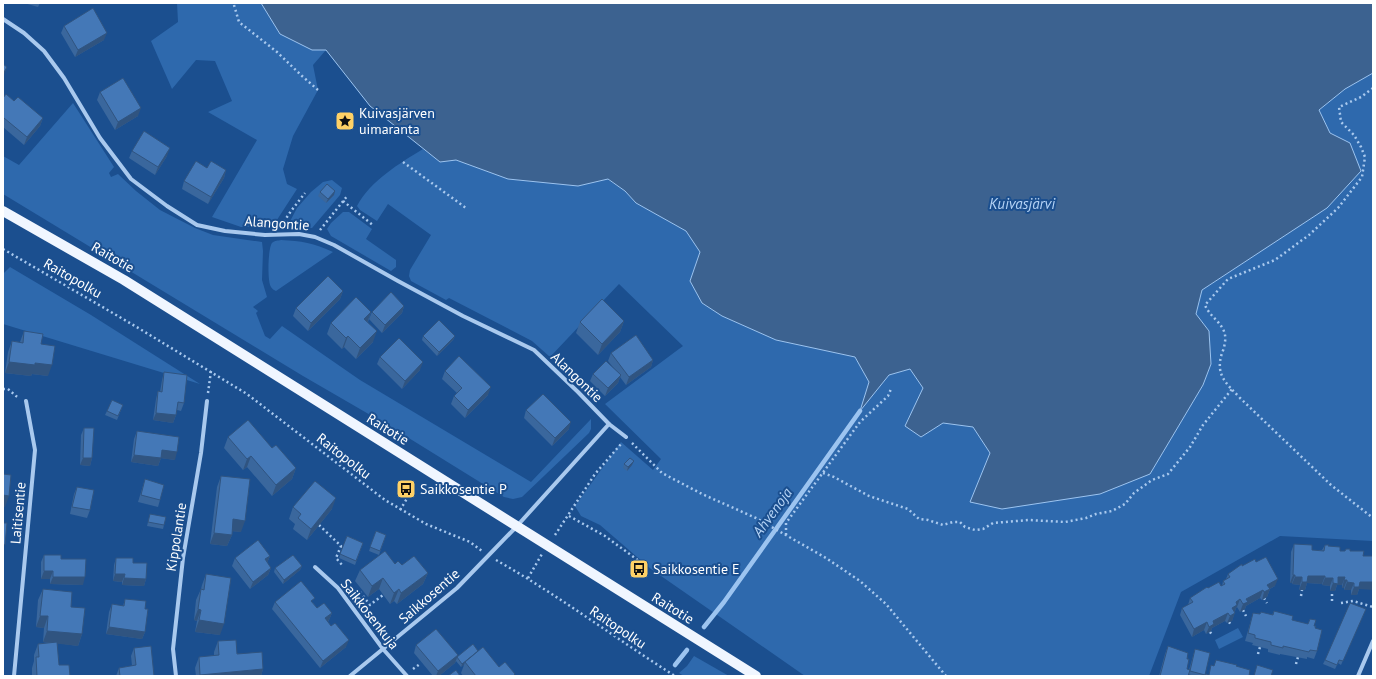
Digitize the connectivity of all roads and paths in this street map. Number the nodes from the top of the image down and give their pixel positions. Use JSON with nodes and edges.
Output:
{"nodes":[{"id":1,"x":234,"y":5,"type":"dead end"},
{"id":2,"x":3,"y":19,"type":"edge"},
{"id":3,"x":1373,"y":88,"type":"edge"},
{"id":4,"x":318,"y":90,"type":"dead end"},
{"id":5,"x":403,"y":162,"type":"dead end"},
{"id":6,"x":305,"y":193,"type":"dead end"},
{"id":7,"x":348,"y":195,"type":"dead end"},
{"id":8,"x":343,"y":201,"type":"junction"},
{"id":9,"x":466,"y":208,"type":"dead end"},
{"id":10,"x":3,"y":212,"type":"edge"},
{"id":11,"x":374,"y":226,"type":"dead end"},
{"id":12,"x":276,"y":235,"type":"junction"},
{"id":13,"x":315,"y":237,"type":"junction"},
{"id":14,"x":3,"y":249,"type":"edge"},
{"id":15,"x":211,"y":371,"type":"junction"},
{"id":16,"x":891,"y":388,"type":"dead end"},
{"id":17,"x":1232,"y":389,"type":"junction"},
{"id":18,"x":3,"y":390,"type":"edge"},
{"id":19,"x":26,"y":401,"type":"joint"},
{"id":20,"x":207,"y":401,"type":"joint"},
{"id":21,"x":609,"y":424,"type":"junction"},
{"id":22,"x":626,"y":437,"type":"junction"},
{"id":23,"x":822,"y":473,"type":"junction"},
{"id":24,"x":411,"y":492,"type":"dead end"},
{"id":25,"x":400,"y":510,"type":"junction"},
{"id":26,"x":569,"y":516,"type":"junction"},
{"id":27,"x":1373,"y":518,"type":"edge"},
{"id":28,"x":319,"y":525,"type":"edge"},
{"id":29,"x":517,"y":526,"type":"junction"},
{"id":30,"x":786,"y":535,"type":"junction"},
{"id":31,"x":547,"y":546,"type":"junction"},
{"id":32,"x":488,"y":555,"type":"junction"},
{"id":33,"x":343,"y":566,"type":"dead end"},
{"id":34,"x":315,"y":568,"type":"dead end"},
{"id":35,"x":640,"y":569,"type":"dead end"},
{"id":36,"x":528,"y":578,"type":"junction"},
{"id":37,"x":1302,"y":590,"type":"edge"},
{"id":38,"x":1332,"y":591,"type":"edge"},
{"id":39,"x":360,"y":592,"type":"dead end"},
{"id":40,"x":383,"y":595,"type":"dead end"},
{"id":41,"x":1354,"y":595,"type":"edge"},
{"id":42,"x":1301,"y":596,"type":"dead end"},
{"id":43,"x":1264,"y":598,"type":"edge"},
{"id":44,"x":1332,"y":601,"type":"dead end"},
{"id":45,"x":1353,"y":601,"type":"junction"},
{"id":46,"x":1267,"y":603,"type":"dead end"},
{"id":47,"x":1341,"y":603,"type":"dead end"},
{"id":48,"x":1373,"y":607,"type":"edge"},
{"id":49,"x":1242,"y":610,"type":"edge"},
{"id":50,"x":1246,"y":616,"type":"dead end"},
{"id":51,"x":1210,"y":632,"type":"edge"},
{"id":52,"x":1213,"y":636,"type":"dead end"},
{"id":53,"x":1373,"y":641,"type":"edge"},
{"id":54,"x":1260,"y":647,"type":"edge"},
{"id":55,"x":383,"y":649,"type":"junction"},
{"id":56,"x":1258,"y":654,"type":"dead end"},
{"id":57,"x":1298,"y":657,"type":"edge"},
{"id":58,"x":1296,"y":664,"type":"dead end"},
{"id":59,"x":14,"y":676,"type":"edge"},
{"id":60,"x":176,"y":676,"type":"edge"},
{"id":61,"x":350,"y":676,"type":"edge"},
{"id":62,"x":407,"y":676,"type":"edge"},
{"id":63,"x":675,"y":676,"type":"edge"},
{"id":64,"x":756,"y":676,"type":"edge"},
{"id":65,"x":946,"y":676,"type":"edge"},
{"id":66,"x":1358,"y":676,"type":"edge"}],
"edges":[{"from":1,"to":4,"type":"path"},
{"from":2,"to":12,"type":"street","name":"Alangontie"},
{"from":3,"to":17,"type":"path"},
{"from":5,"to":9,"type":"path"},
{"from":6,"to":12,"type":"path"},
{"from":7,"to":8,"type":"path"},
{"from":8,"to":11,"type":"path"},
{"from":8,"to":13,"type":"path"},
{"from":10,"to":29,"type":"main road","name":"Raitotie"},
{"from":12,"to":13,"type":"street","name":"Alangontie"},
{"from":13,"to":21,"type":"street","name":"Alangontie"},
{"from":14,"to":15,"type":"path","name":"Raitopolku"},
{"from":15,"to":20,"type":"path"},
{"from":15,"to":25,"type":"path","name":"Raitopolku"},
{"from":16,"to":23,"type":"path"},
{"from":17,"to":23,"type":"path"},
{"from":17,"to":27,"type":"path"},
{"from":18,"to":19,"type":"path"},
{"from":19,"to":59,"type":"street","name":"Laitisentie"},
{"from":20,"to":60,"type":"street","name":"Kippolantie"},
{"from":21,"to":22,"type":"street","name":"Alangontie"},
{"from":21,"to":29,"type":"street"},
{"from":22,"to":26,"type":"path"},
{"from":22,"to":30,"type":"path"},
{"from":23,"to":30,"type":"path"},
{"from":24,"to":25,"type":"path"},
{"from":25,"to":32,"type":"path","name":"Raitopolku"},
{"from":26,"to":31,"type":"path"},
{"from":26,"to":35,"type":"path"},
{"from":28,"to":33,"type":"path"},
{"from":29,"to":31,"type":"main road","name":"Raitotie"},
{"from":29,"to":32,"type":"street","name":"Saikkosentie"},
{"from":30,"to":65,"type":"path"},
{"from":31,"to":36,"type":"path"},
{"from":31,"to":64,"type":"main road","name":"Raitotie"},
{"from":32,"to":36,"type":"path","name":"Raitopolku"},
{"from":32,"to":55,"type":"street","name":"Saikkosentie"},
{"from":34,"to":55,"type":"street","name":"Saikkosenkuja"},
{"from":36,"to":63,"type":"path","name":"Raitopolku"},
{"from":37,"to":42,"type":"path"},
{"from":38,"to":44,"type":"path"},
{"from":39,"to":40,"type":"path"},
{"from":41,"to":45,"type":"path"},
{"from":43,"to":46,"type":"path"},
{"from":45,"to":47,"type":"path"},
{"from":45,"to":48,"type":"path"},
{"from":49,"to":50,"type":"path"},
{"from":51,"to":52,"type":"path"},
{"from":53,"to":66,"type":"street"},
{"from":54,"to":56,"type":"path"},
{"from":55,"to":61,"type":"street","name":"Saikkosentie"},
{"from":55,"to":62,"type":"street","name":"Saikkosenkuja"},
{"from":57,"to":58,"type":"path"}]}
